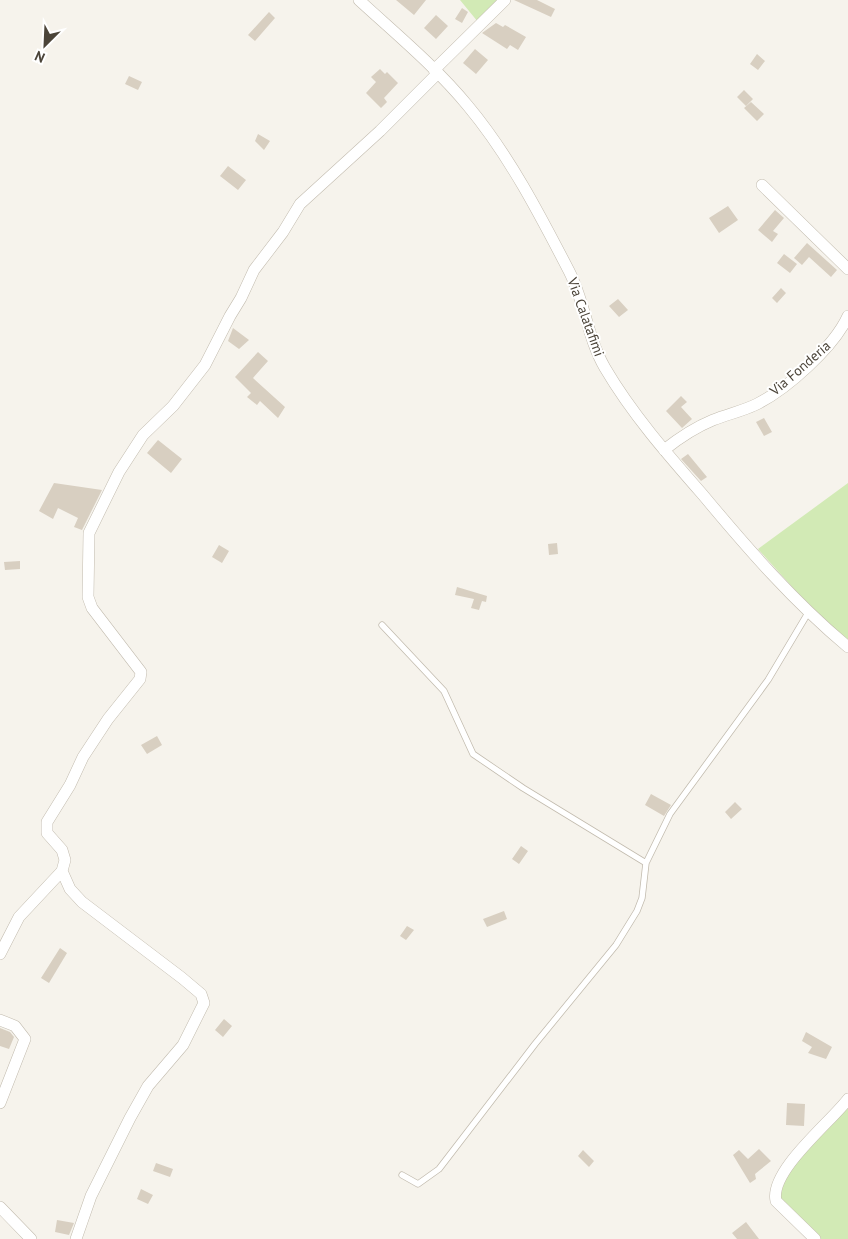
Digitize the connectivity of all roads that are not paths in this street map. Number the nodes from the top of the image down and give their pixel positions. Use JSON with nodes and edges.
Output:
{"nodes":[{"id":1,"x":359,"y":0,"type":"edge"},
{"id":2,"x":505,"y":0,"type":"edge"},
{"id":3,"x":436,"y":72,"type":"junction"},
{"id":4,"x":762,"y":186,"type":"dead end"},
{"id":5,"x":848,"y":269,"type":"edge"},
{"id":6,"x":848,"y":316,"type":"edge"},
{"id":7,"x":664,"y":450,"type":"junction"},
{"id":8,"x":808,"y":613,"type":"junction"},
{"id":9,"x":382,"y":625,"type":"dead end"},
{"id":10,"x":848,"y":647,"type":"edge"},
{"id":11,"x":646,"y":863,"type":"junction"},
{"id":12,"x":62,"y":871,"type":"junction"},
{"id":13,"x":0,"y":954,"type":"edge"},
{"id":14,"x":0,"y":1020,"type":"edge"},
{"id":15,"x":848,"y":1099,"type":"edge"},
{"id":16,"x":0,"y":1103,"type":"edge"},
{"id":17,"x":402,"y":1175,"type":"dead end"},
{"id":18,"x":0,"y":1207,"type":"edge"},
{"id":19,"x":32,"y":1239,"type":"edge"},
{"id":20,"x":76,"y":1239,"type":"edge"},
{"id":21,"x":815,"y":1239,"type":"edge"}],
"edges":[{"from":1,"to":3,"type":"street","name":"Via Calatafimi"},
{"from":2,"to":3,"type":"street"},
{"from":3,"to":7,"type":"street","name":"Via Calatafimi"},
{"from":3,"to":12,"type":"street"},
{"from":4,"to":5,"type":"street"},
{"from":6,"to":7,"type":"street","name":"Via Fonderia"},
{"from":7,"to":8,"type":"street","name":"Via Calatafimi"},
{"from":8,"to":10,"type":"street","name":"Via Calatafimi"},
{"from":8,"to":11,"type":"lane"},
{"from":9,"to":11,"type":"lane"},
{"from":11,"to":17,"type":"lane"},
{"from":12,"to":13,"type":"street"},
{"from":12,"to":20,"type":"street"},
{"from":14,"to":16,"type":"street"},
{"from":15,"to":21,"type":"street"},
{"from":18,"to":19,"type":"street"}]}
